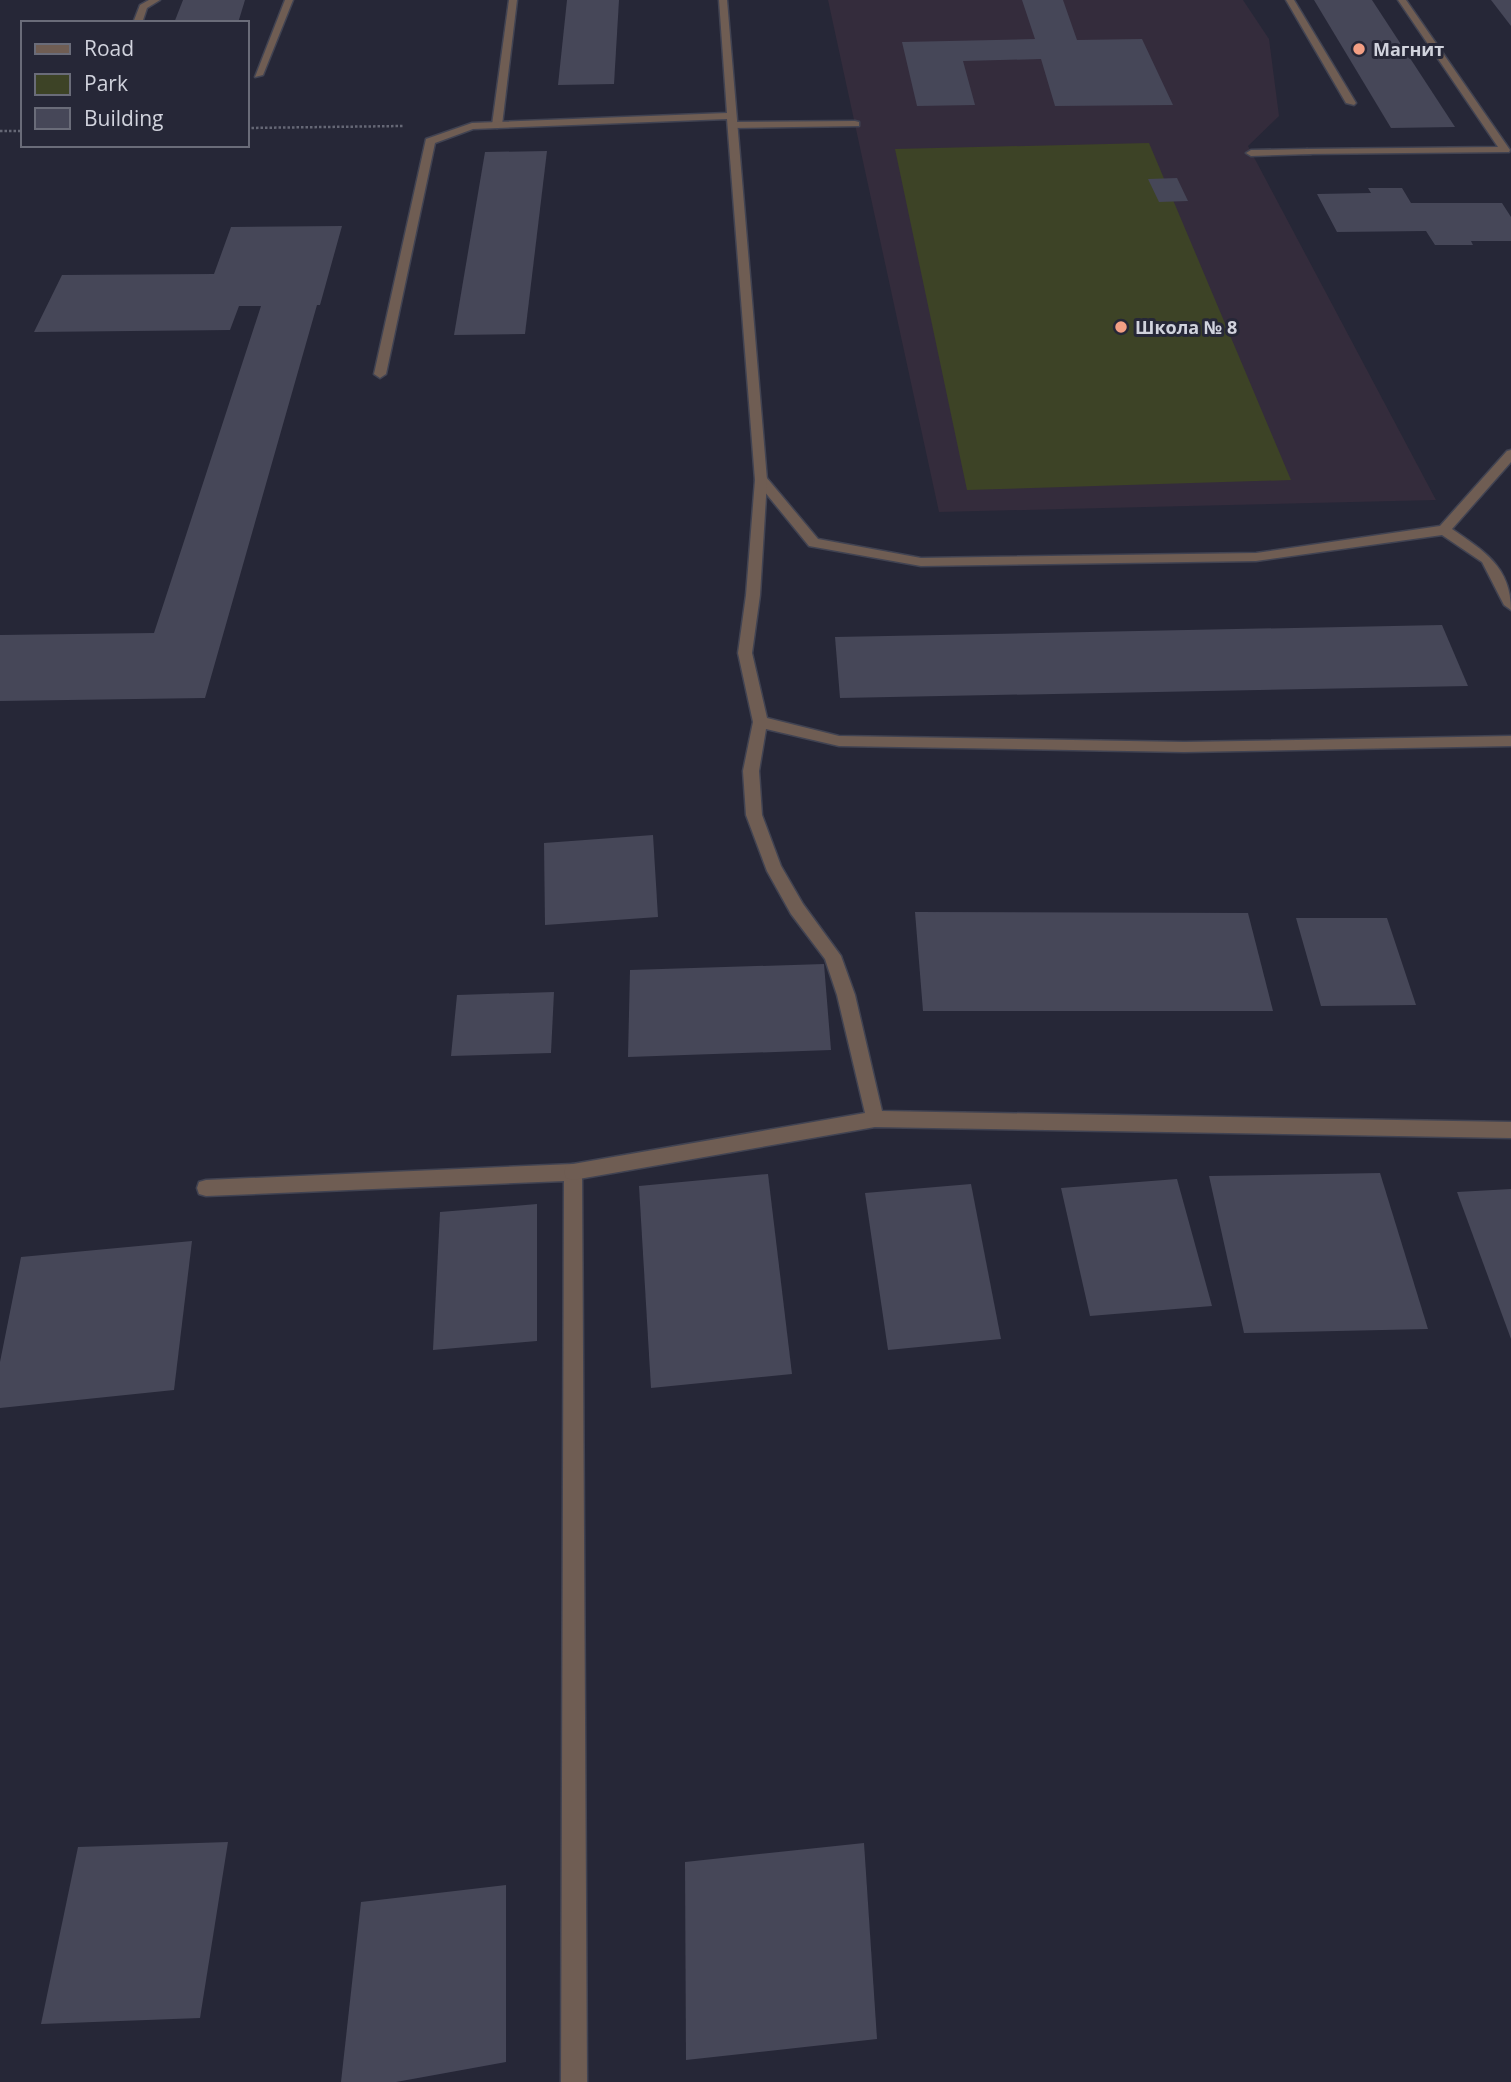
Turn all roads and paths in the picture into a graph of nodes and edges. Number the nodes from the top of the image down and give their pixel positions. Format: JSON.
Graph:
{"nodes":[{"id":1,"x":156,"y":0,"type":"edge"},
{"id":2,"x":289,"y":0,"type":"edge"},
{"id":3,"x":513,"y":0,"type":"edge"},
{"id":4,"x":723,"y":0,"type":"edge"},
{"id":5,"x":1290,"y":0,"type":"edge"},
{"id":6,"x":1402,"y":0,"type":"edge"},
{"id":7,"x":137,"y":21,"type":"edge"},
{"id":8,"x":258,"y":75,"type":"dead end"},
{"id":9,"x":1350,"y":103,"type":"dead end"},
{"id":10,"x":733,"y":120,"type":"junction"},
{"id":11,"x":855,"y":124,"type":"dead end"},
{"id":12,"x":498,"y":125,"type":"junction"},
{"id":13,"x":406,"y":126,"type":"dead end"},
{"id":14,"x":248,"y":128,"type":"edge"},
{"id":15,"x":0,"y":131,"type":"edge"},
{"id":16,"x":21,"y":131,"type":"edge"},
{"id":17,"x":1251,"y":153,"type":"dead end"},
{"id":18,"x":380,"y":374,"type":"dead end"},
{"id":19,"x":1511,"y":454,"type":"edge"},
{"id":20,"x":761,"y":480,"type":"junction"},
{"id":21,"x":1444,"y":530,"type":"junction"},
{"id":22,"x":1511,"y":605,"type":"edge"},
{"id":23,"x":760,"y":722,"type":"junction"},
{"id":24,"x":1511,"y":741,"type":"edge"},
{"id":25,"x":875,"y":1119,"type":"junction"},
{"id":26,"x":1511,"y":1130,"type":"edge"},
{"id":27,"x":573,"y":1172,"type":"junction"},
{"id":28,"x":206,"y":1188,"type":"dead end"},
{"id":29,"x":574,"y":2082,"type":"edge"}],
"edges":[{"from":1,"to":7,"type":"street"},
{"from":2,"to":8,"type":"street"},
{"from":3,"to":12,"type":"street"},
{"from":4,"to":10,"type":"street"},
{"from":5,"to":9,"type":"street"},
{"from":6,"to":17,"type":"street"},
{"from":10,"to":11,"type":"street"},
{"from":10,"to":12,"type":"street"},
{"from":10,"to":20,"type":"street"},
{"from":12,"to":18,"type":"street"},
{"from":13,"to":14,"type":"path"},
{"from":15,"to":16,"type":"path"},
{"from":19,"to":21,"type":"street"},
{"from":20,"to":21,"type":"street"},
{"from":20,"to":23,"type":"street"},
{"from":21,"to":22,"type":"street"},
{"from":23,"to":24,"type":"street"},
{"from":23,"to":25,"type":"street"},
{"from":25,"to":26,"type":"street"},
{"from":25,"to":27,"type":"street"},
{"from":27,"to":28,"type":"street"},
{"from":27,"to":29,"type":"street"}]}
